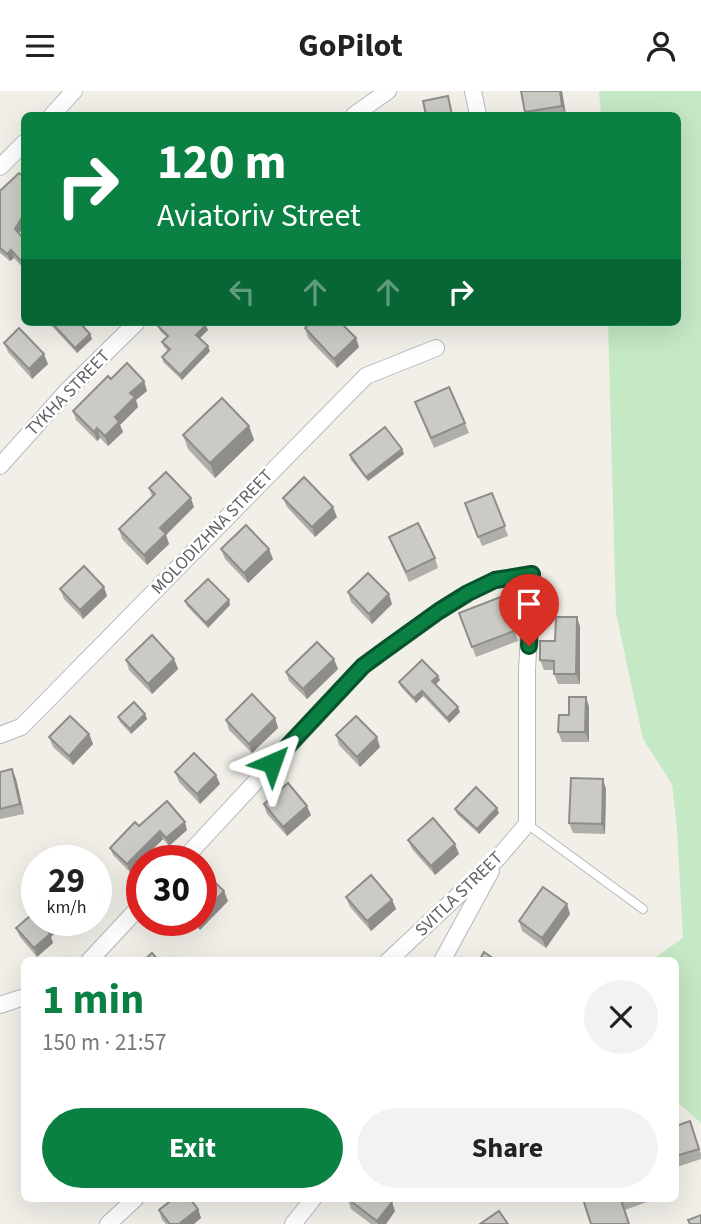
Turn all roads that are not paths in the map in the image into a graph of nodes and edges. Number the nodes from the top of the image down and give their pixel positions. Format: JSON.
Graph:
{"nodes":[{"id":1,"x":74,"y":91,"type":"edge"},
{"id":2,"x":388,"y":91,"type":"edge"},
{"id":3,"x":473,"y":91,"type":"edge"},
{"id":4,"x":55,"y":112,"type":"edge"},
{"id":5,"x":358,"y":112,"type":"edge"},
{"id":6,"x":477,"y":112,"type":"edge"},
{"id":7,"x":21,"y":146,"type":"edge"},
{"id":8,"x":0,"y":167,"type":"edge"},
{"id":9,"x":133,"y":326,"type":"edge"},
{"id":10,"x":436,"y":348,"type":"dead end"},
{"id":11,"x":0,"y":465,"type":"edge"},
{"id":12,"x":0,"y":735,"type":"edge"},
{"id":13,"x":527,"y":824,"type":"junction"},
{"id":14,"x":197,"y":845,"type":"edge"},
{"id":15,"x":498,"y":858,"type":"junction"},
{"id":16,"x":643,"y":909,"type":"dead end"},
{"id":17,"x":126,"y":921,"type":"edge"},
{"id":18,"x":93,"y":957,"type":"edge"},
{"id":19,"x":392,"y":957,"type":"edge"},
{"id":20,"x":444,"y":957,"type":"edge"},
{"id":21,"x":21,"y":998,"type":"edge"},
{"id":22,"x":0,"y":1005,"type":"edge"},
{"id":23,"x":132,"y":1202,"type":"edge"},
{"id":24,"x":311,"y":1202,"type":"edge"},
{"id":25,"x":108,"y":1224,"type":"edge"},
{"id":26,"x":293,"y":1224,"type":"edge"}],
"edges":[{"from":1,"to":4,"type":"street"},
{"from":2,"to":5,"type":"street"},
{"from":3,"to":6,"type":"street"},
{"from":7,"to":8,"type":"street"},
{"from":9,"to":11,"type":"street","name":"TYKHA STREET"},
{"from":10,"to":12,"type":"street","name":"MOLODIZHNA STREET"},
{"from":13,"to":14,"type":"street"},
{"from":13,"to":15,"type":"street","name":"SVITLA STREET"},
{"from":13,"to":16,"type":"lane"},
{"from":15,"to":19,"type":"street","name":"SVITLA STREET"},
{"from":15,"to":20,"type":"street"},
{"from":17,"to":18,"type":"street"},
{"from":21,"to":22,"type":"street"},
{"from":23,"to":25,"type":"street"},
{"from":24,"to":26,"type":"street"}]}
